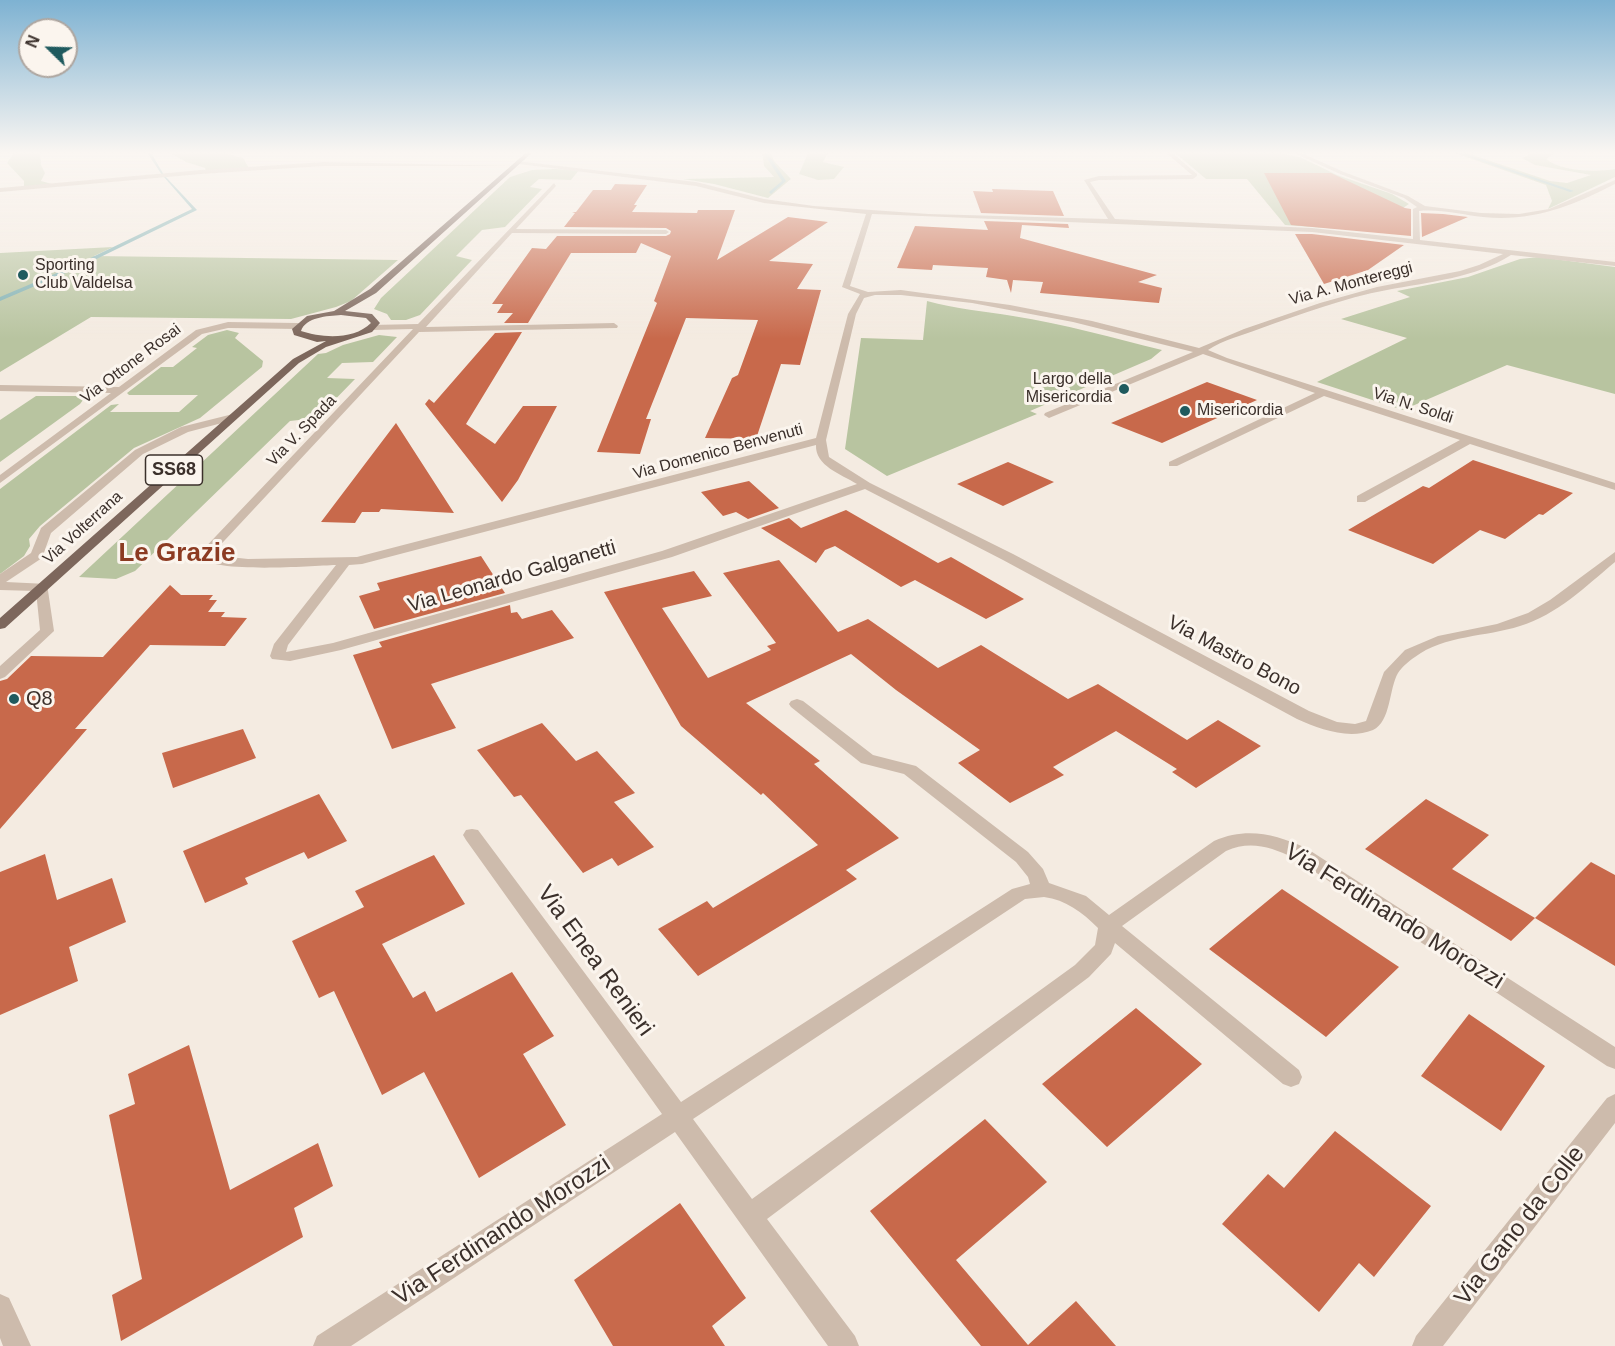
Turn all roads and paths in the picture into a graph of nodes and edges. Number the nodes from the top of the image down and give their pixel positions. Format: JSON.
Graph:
{"nodes":[{"id":1,"x":869,"y":213,"type":"edge"},
{"id":2,"x":459,"y":214,"type":"edge"},
{"id":3,"x":528,"y":214,"type":"edge"},
{"id":4,"x":897,"y":214,"type":"edge"},
{"id":5,"x":1108,"y":214,"type":"edge"},
{"id":6,"x":1416,"y":214,"type":"edge"},
{"id":7,"x":1467,"y":214,"type":"edge"},
{"id":8,"x":1542,"y":214,"type":"edge"},
{"id":9,"x":1112,"y":220,"type":"junction"},
{"id":10,"x":512,"y":231,"type":"junction"},
{"id":11,"x":666,"y":232,"type":"dead end"},
{"id":12,"x":1417,"y":241,"type":"junction"},
{"id":13,"x":1511,"y":252,"type":"junction"},
{"id":14,"x":1615,"y":264,"type":"edge"},
{"id":15,"x":373,"y":291,"type":"junction"},
{"id":16,"x":865,"y":293,"type":"junction"},
{"id":17,"x":362,"y":314,"type":"junction"},
{"id":18,"x":330,"y":315,"type":"junction"},
{"id":19,"x":298,"y":326,"type":"junction"},
{"id":20,"x":614,"y":326,"type":"dead end"},
{"id":21,"x":373,"y":327,"type":"junction"},
{"id":22,"x":421,"y":328,"type":"junction"},
{"id":23,"x":346,"y":337,"type":"junction"},
{"id":24,"x":309,"y":339,"type":"junction"},
{"id":25,"x":1203,"y":351,"type":"junction"},
{"id":26,"x":296,"y":361,"type":"junction"},
{"id":27,"x":0,"y":388,"type":"edge"},
{"id":28,"x":120,"y":390,"type":"junction"},
{"id":29,"x":1322,"y":393,"type":"junction"},
{"id":30,"x":1049,"y":415,"type":"dead end"},
{"id":31,"x":233,"y":417,"type":"junction"},
{"id":32,"x":821,"y":440,"type":"junction"},
{"id":33,"x":1469,"y":440,"type":"junction"},
{"id":34,"x":1173,"y":464,"type":"dead end"},
{"id":35,"x":0,"y":480,"type":"edge"},
{"id":36,"x":866,"y":485,"type":"junction"},
{"id":37,"x":1615,"y":487,"type":"edge"},
{"id":38,"x":1361,"y":499,"type":"dead end"},
{"id":39,"x":203,"y":556,"type":"joint"},
{"id":40,"x":1615,"y":556,"type":"edge"},
{"id":41,"x":345,"y":562,"type":"junction"},
{"id":42,"x":0,"y":580,"type":"edge"},
{"id":43,"x":0,"y":586,"type":"edge"},
{"id":44,"x":42,"y":587,"type":"junction"},
{"id":45,"x":0,"y":625,"type":"edge"},
{"id":46,"x":0,"y":674,"type":"edge"},
{"id":47,"x":797,"y":704,"type":"dead end"},
{"id":48,"x":472,"y":835,"type":"dead end"},
{"id":49,"x":1041,"y":889,"type":"junction"},
{"id":50,"x":1108,"y":926,"type":"junction"},
{"id":51,"x":1615,"y":1059,"type":"edge"},
{"id":52,"x":1290,"y":1077,"type":"dead end"},
{"id":53,"x":1615,"y":1105,"type":"edge"},
{"id":54,"x":677,"y":1117,"type":"junction"},
{"id":55,"x":750,"y":1216,"type":"junction"},
{"id":56,"x":0,"y":1307,"type":"edge"},
{"id":57,"x":17,"y":1346,"type":"edge"},
{"id":58,"x":327,"y":1346,"type":"edge"},
{"id":59,"x":845,"y":1346,"type":"edge"},
{"id":60,"x":1426,"y":1346,"type":"edge"}],
"edges":[{"from":1,"to":16,"type":"street"},
{"from":2,"to":15,"type":"main road"},
{"from":3,"to":10,"type":"street","name":"Via V. Spada"},
{"from":4,"to":9,"type":"street"},
{"from":5,"to":9,"type":"street"},
{"from":6,"to":12,"type":"street"},
{"from":7,"to":8,"type":"street"},
{"from":9,"to":12,"type":"street"},
{"from":10,"to":11,"type":"street"},
{"from":10,"to":22,"type":"street","name":"Via V. Spada"},
{"from":12,"to":13,"type":"street"},
{"from":13,"to":14,"type":"street"},
{"from":13,"to":25,"type":"street","name":"Via A. Montereggi"},
{"from":15,"to":17,"type":"main road"},
{"from":15,"to":18,"type":"main road"},
{"from":16,"to":25,"type":"street"},
{"from":16,"to":32,"type":"street","name":"Via Domenico Benvenuti"},
{"from":17,"to":18,"type":"main road"},
{"from":17,"to":21,"type":"main road"},
{"from":18,"to":19,"type":"main road"},
{"from":19,"to":24,"type":"main road"},
{"from":19,"to":28,"type":"street","name":"Via Ottone Rosai"},
{"from":20,"to":22,"type":"street"},
{"from":21,"to":22,"type":"street"},
{"from":21,"to":23,"type":"main road","name":"Via Volterrana","number":"SS68"},
{"from":22,"to":39,"type":"street","name":"Via V. Spada"},
{"from":23,"to":24,"type":"main road","name":"Via Volterrana","number":"SS68"},
{"from":23,"to":26,"type":"main road","name":"Via Volterrana","number":"SS68"},
{"from":24,"to":26,"type":"main road","name":"Via Volterrana","number":"SS68"},
{"from":25,"to":29,"type":"street","name":"Via N. Soldi"},
{"from":25,"to":30,"type":"street"},
{"from":26,"to":31,"type":"main road","name":"Via Volterrana","number":"SS68"},
{"from":27,"to":28,"type":"street"},
{"from":28,"to":35,"type":"street","name":"Via Ottone Rosai"},
{"from":29,"to":33,"type":"street","name":"Via N. Soldi"},
{"from":29,"to":34,"type":"street"},
{"from":31,"to":42,"type":"street"},
{"from":31,"to":44,"type":"main road","name":"Via Volterrana","number":"SS68"},
{"from":32,"to":36,"type":"street","name":"Via Mastro Bono"},
{"from":32,"to":41,"type":"street","name":"Via Domenico Benvenuti"},
{"from":33,"to":37,"type":"street","name":"Via N. Soldi"},
{"from":33,"to":38,"type":"street"},
{"from":36,"to":40,"type":"street","name":"Via Mastro Bono"},
{"from":36,"to":41,"type":"street","name":"Via Leonardo Galganetti"},
{"from":39,"to":41,"type":"street","name":"Via Domenico Benvenuti"},
{"from":43,"to":44,"type":"street"},
{"from":44,"to":45,"type":"main road","name":"Via Volterrana","number":"SS68"},
{"from":44,"to":46,"type":"street"},
{"from":47,"to":49,"type":"street"},
{"from":48,"to":54,"type":"street","name":"Via Enea Renieri"},
{"from":49,"to":50,"type":"street"},
{"from":49,"to":54,"type":"street","name":"Via Ferdinando Morozzi"},
{"from":50,"to":51,"type":"street","name":"Via Ferdinando Morozzi"},
{"from":50,"to":52,"type":"street"},
{"from":50,"to":55,"type":"street"},
{"from":53,"to":60,"type":"street","name":"Via Gano da Colle"},
{"from":54,"to":55,"type":"street","name":"Via Enea Renieri"},
{"from":54,"to":58,"type":"street","name":"Via Ferdinando Morozzi"},
{"from":55,"to":59,"type":"street"},
{"from":56,"to":57,"type":"street"}]}
